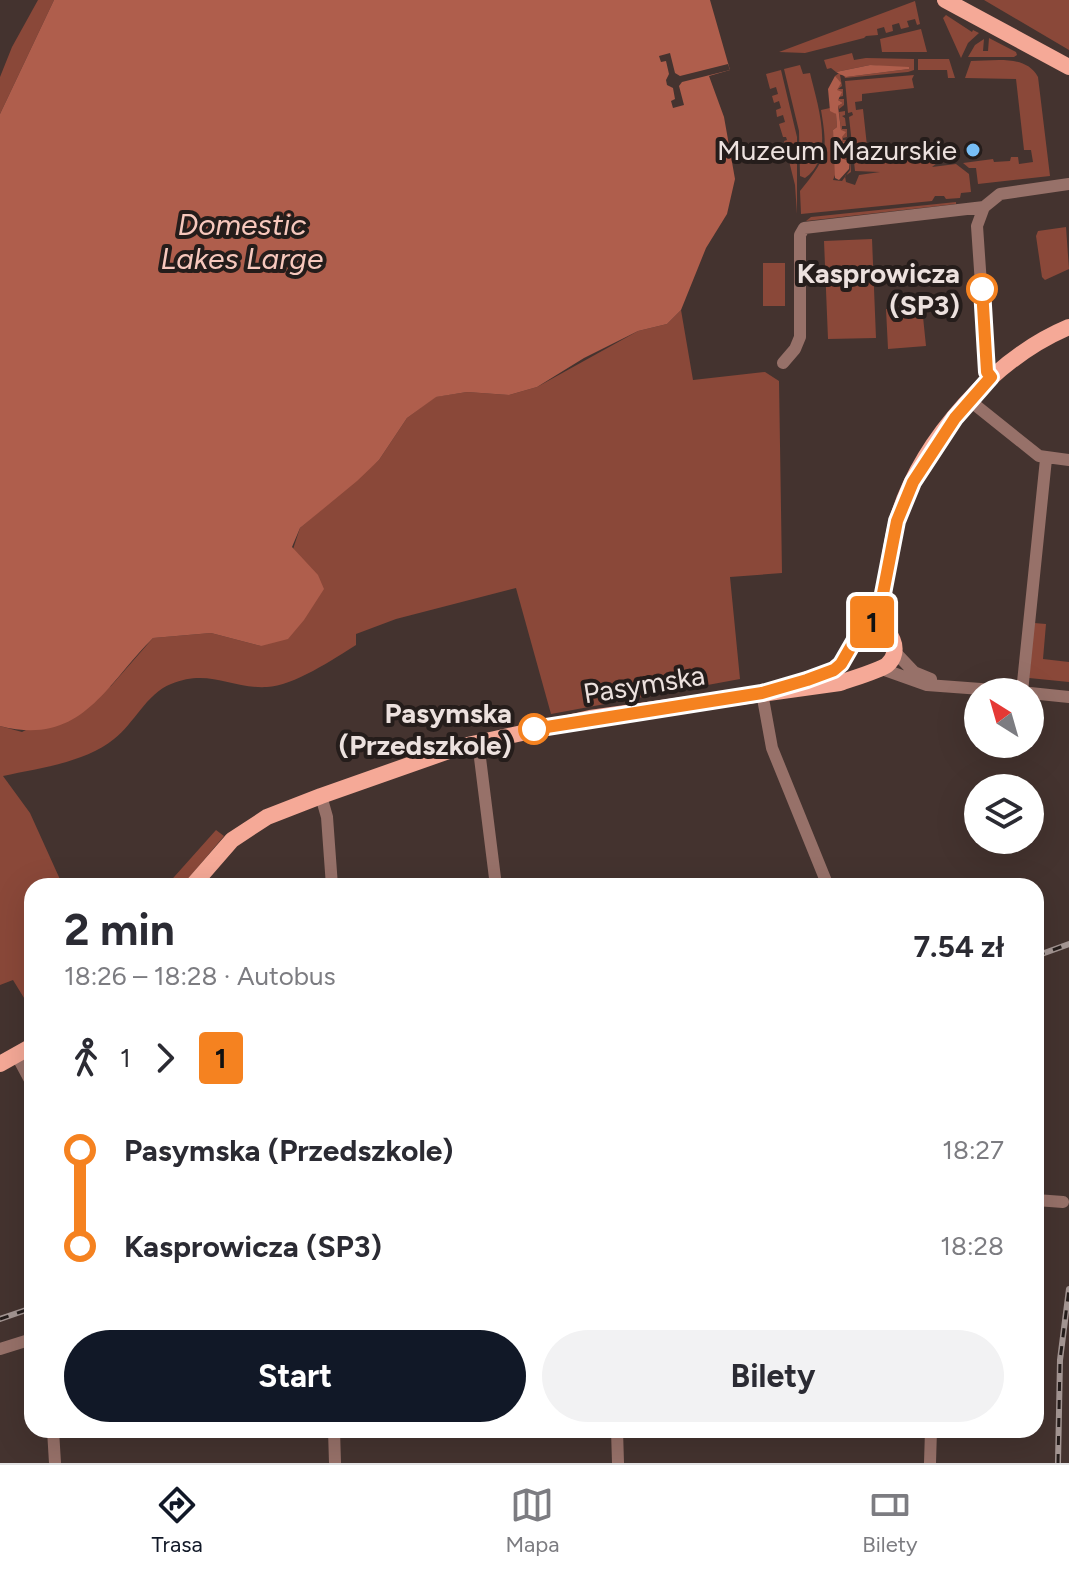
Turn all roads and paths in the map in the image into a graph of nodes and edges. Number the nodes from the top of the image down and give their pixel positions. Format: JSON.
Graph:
{"nodes":[{"id":1,"x":945,"y":0,"type":"edge"},
{"id":2,"x":1069,"y":67,"type":"edge"},
{"id":3,"x":1069,"y":184,"type":"edge"},
{"id":4,"x":984,"y":207,"type":"junction"},
{"id":5,"x":1069,"y":327,"type":"edge"},
{"id":6,"x":783,"y":363,"type":"dead end"},
{"id":7,"x":991,"y":377,"type":"junction"},
{"id":8,"x":969,"y":400,"type":"junction"},
{"id":9,"x":1046,"y":459,"type":"junction"},
{"id":10,"x":1069,"y":460,"type":"edge"},
{"id":11,"x":893,"y":545,"type":"junction"},
{"id":12,"x":869,"y":628,"type":"junction"},
{"id":13,"x":890,"y":634,"type":"junction"},
{"id":14,"x":852,"y":648,"type":"junction"},
{"id":15,"x":895,"y":652,"type":"junction"},
{"id":16,"x":875,"y":670,"type":"junction"},
{"id":17,"x":1023,"y":678,"type":"edge"},
{"id":18,"x":957,"y":685,"type":"junction"},
{"id":19,"x":964,"y":686,"type":"edge"},
{"id":20,"x":762,"y":693,"type":"junction"},
{"id":21,"x":1044,"y":694,"type":"edge"},
{"id":22,"x":1069,"y":697,"type":"edge"},
{"id":23,"x":478,"y":742,"type":"junction"},
{"id":24,"x":321,"y":796,"type":"junction"},
{"id":25,"x":199,"y":878,"type":"edge"},
{"id":26,"x":331,"y":878,"type":"edge"},
{"id":27,"x":495,"y":878,"type":"edge"},
{"id":28,"x":825,"y":878,"type":"edge"},
{"id":29,"x":24,"y":1051,"type":"edge"},
{"id":30,"x":17,"y":1056,"type":"junction"},
{"id":31,"x":0,"y":1064,"type":"edge"},
{"id":32,"x":24,"y":1069,"type":"edge"},
{"id":33,"x":1044,"y":1201,"type":"edge"},
{"id":34,"x":1063,"y":1202,"type":"dead end"},
{"id":35,"x":24,"y":1342,"type":"edge"},
{"id":36,"x":0,"y":1349,"type":"edge"},
{"id":37,"x":53,"y":1438,"type":"edge"},
{"id":38,"x":334,"y":1438,"type":"edge"},
{"id":39,"x":617,"y":1438,"type":"edge"},
{"id":40,"x":931,"y":1438,"type":"edge"},
{"id":41,"x":55,"y":1463,"type":"edge"},
{"id":42,"x":335,"y":1463,"type":"edge"},
{"id":43,"x":618,"y":1463,"type":"edge"},
{"id":44,"x":930,"y":1463,"type":"edge"}],
"edges":[{"from":1,"to":2,"type":"main road"},
{"from":3,"to":4,"type":"street"},
{"from":4,"to":6,"type":"street"},
{"from":4,"to":7,"type":"street"},
{"from":5,"to":7,"type":"main road"},
{"from":7,"to":8,"type":"main road"},
{"from":8,"to":9,"type":"street"},
{"from":8,"to":11,"type":"main road"},
{"from":9,"to":10,"type":"street"},
{"from":9,"to":17,"type":"street"},
{"from":11,"to":12,"type":"main road"},
{"from":11,"to":13,"type":"main road"},
{"from":12,"to":13,"type":"main road"},
{"from":12,"to":14,"type":"main road"},
{"from":13,"to":15,"type":"main road"},
{"from":14,"to":16,"type":"main road"},
{"from":14,"to":20,"type":"main road","name":"Pasymska"},
{"from":15,"to":16,"type":"main road"},
{"from":15,"to":18,"type":"street"},
{"from":16,"to":18,"type":"street"},
{"from":16,"to":20,"type":"main road","name":"Pasymska"},
{"from":18,"to":19,"type":"street"},
{"from":20,"to":23,"type":"main road","name":"Pasymska"},
{"from":20,"to":28,"type":"street"},
{"from":21,"to":22,"type":"street"},
{"from":23,"to":24,"type":"main road","name":"Pasymska"},
{"from":23,"to":27,"type":"street"},
{"from":24,"to":25,"type":"main road","name":"Pasymska"},
{"from":24,"to":26,"type":"street"},
{"from":29,"to":30,"type":"main road"},
{"from":30,"to":31,"type":"main road"},
{"from":30,"to":32,"type":"street"},
{"from":33,"to":34,"type":"street"},
{"from":35,"to":36,"type":"street"},
{"from":37,"to":41,"type":"street"},
{"from":38,"to":42,"type":"street"},
{"from":39,"to":43,"type":"street"},
{"from":40,"to":44,"type":"street"}]}
